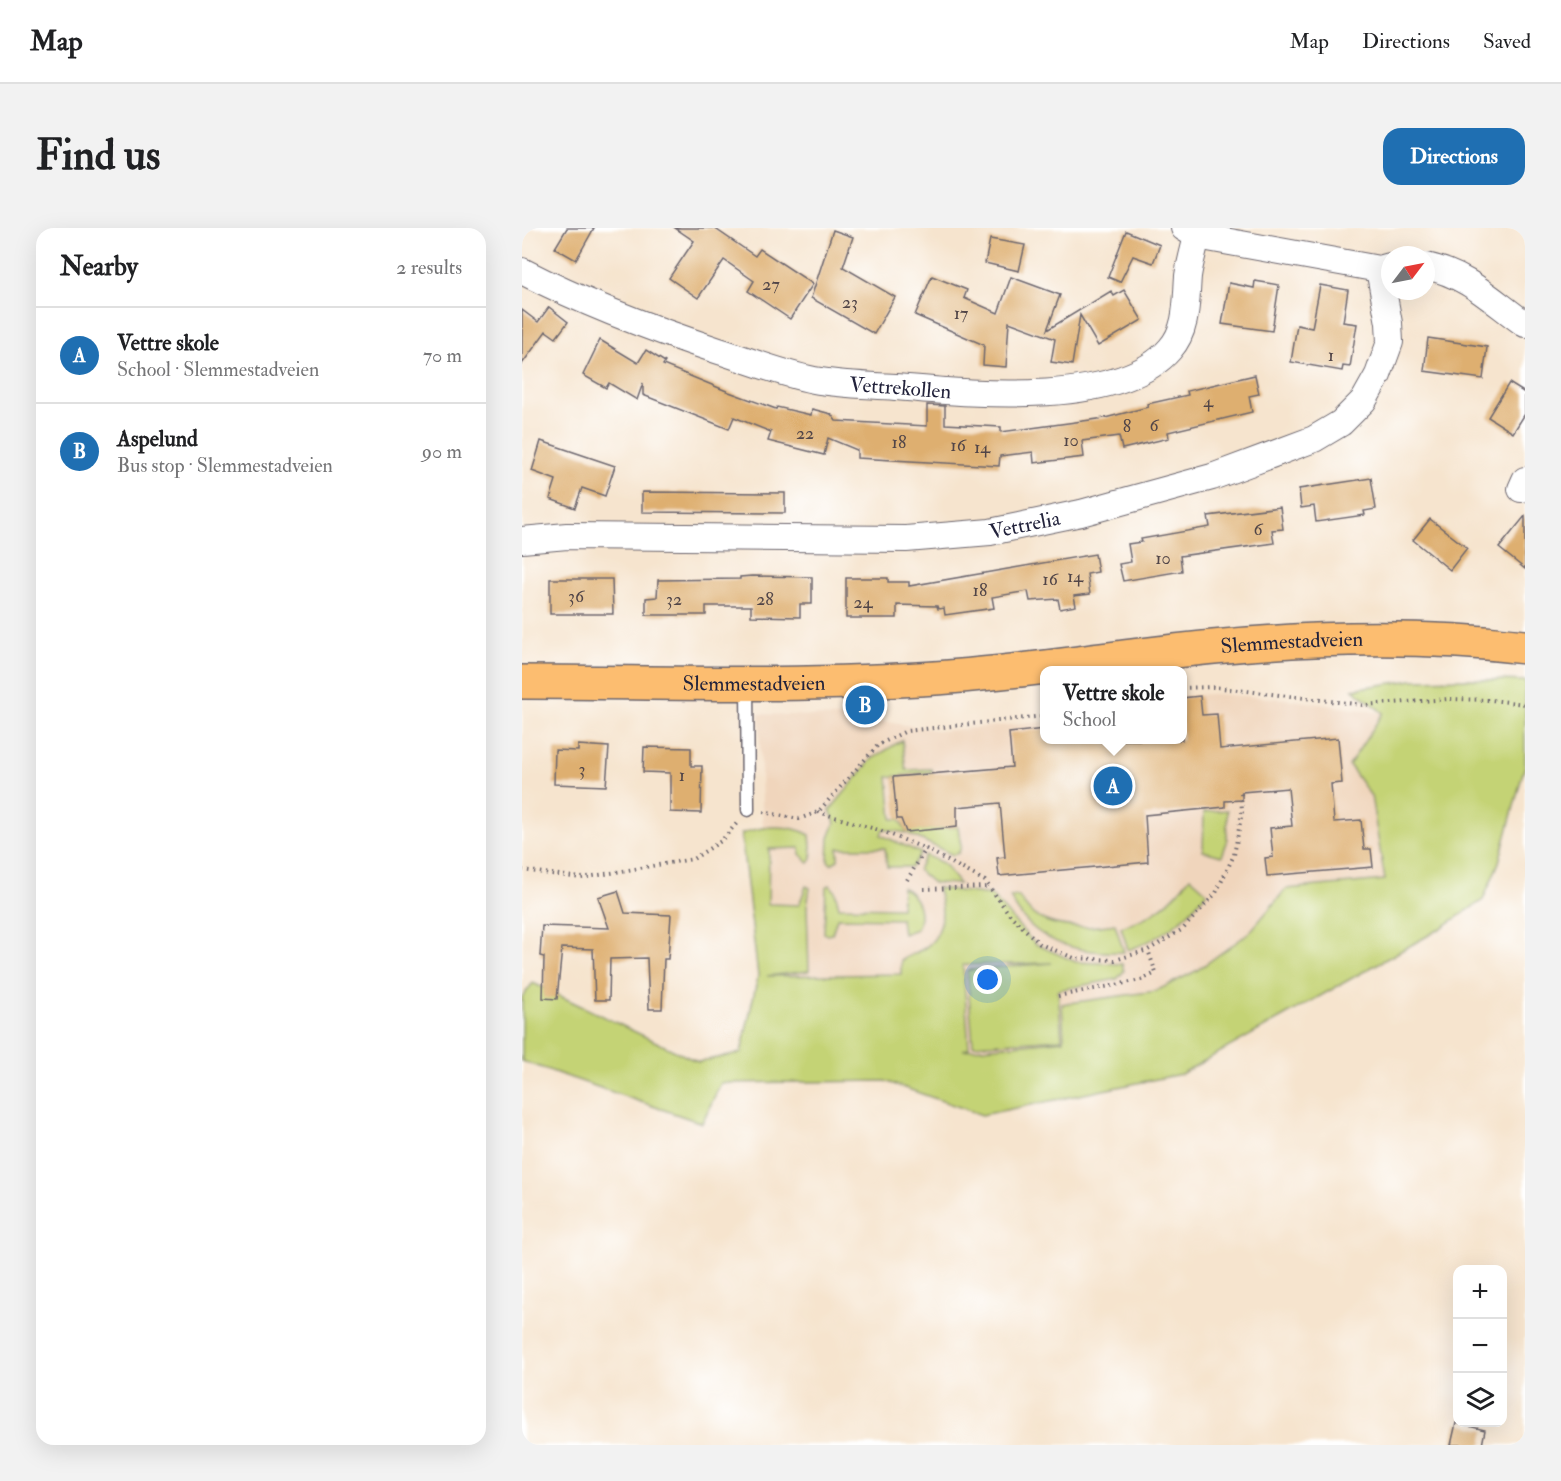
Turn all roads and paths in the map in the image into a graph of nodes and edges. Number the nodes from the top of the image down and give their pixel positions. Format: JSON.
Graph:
{"nodes":[{"id":1,"x":1190,"y":232,"type":"edge"},
{"id":2,"x":1381,"y":267,"type":"edge"},
{"id":3,"x":1435,"y":268,"type":"edge"},
{"id":4,"x":522,"y":271,"type":"edge"},
{"id":5,"x":1387,"y":300,"type":"edge"},
{"id":6,"x":1525,"y":324,"type":"edge"},
{"id":7,"x":522,"y":540,"type":"edge"},
{"id":8,"x":1525,"y":647,"type":"edge"},
{"id":9,"x":1040,"y":666,"type":"edge"},
{"id":10,"x":1043,"y":666,"type":"edge"},
{"id":11,"x":522,"y":682,"type":"edge"},
{"id":12,"x":747,"y":682,"type":"junction"},
{"id":13,"x":1187,"y":688,"type":"edge"},
{"id":14,"x":1525,"y":704,"type":"edge"},
{"id":15,"x":1040,"y":716,"type":"edge"},
{"id":16,"x":1241,"y":794,"type":"dead end"},
{"id":17,"x":748,"y":810,"type":"junction"},
{"id":18,"x":818,"y":812,"type":"junction"},
{"id":19,"x":926,"y":849,"type":"junction"},
{"id":20,"x":522,"y":870,"type":"edge"},
{"id":21,"x":907,"y":880,"type":"dead end"},
{"id":22,"x":989,"y":887,"type":"junction"},
{"id":23,"x":924,"y":889,"type":"dead end"},
{"id":24,"x":1148,"y":950,"type":"junction"},
{"id":25,"x":1058,"y":996,"type":"dead end"}],
"edges":[{"from":1,"to":2,"type":"street"},
{"from":1,"to":4,"type":"street","name":"Vettrekollen"},
{"from":3,"to":6,"type":"street"},
{"from":5,"to":7,"type":"street","name":"Vettrelia"},
{"from":8,"to":10,"type":"main road","name":"Slemmestadveien"},
{"from":9,"to":12,"type":"main road","name":"Slemmestadveien"},
{"from":11,"to":12,"type":"main road","name":"Slemmestadveien"},
{"from":12,"to":17,"type":"lane"},
{"from":13,"to":14,"type":"path"},
{"from":15,"to":18,"type":"path"},
{"from":16,"to":24,"type":"path"},
{"from":17,"to":18,"type":"path"},
{"from":17,"to":20,"type":"path"},
{"from":18,"to":19,"type":"path"},
{"from":19,"to":21,"type":"path"},
{"from":19,"to":22,"type":"path"},
{"from":22,"to":23,"type":"path"},
{"from":22,"to":24,"type":"path"},
{"from":24,"to":25,"type":"path"}]}
